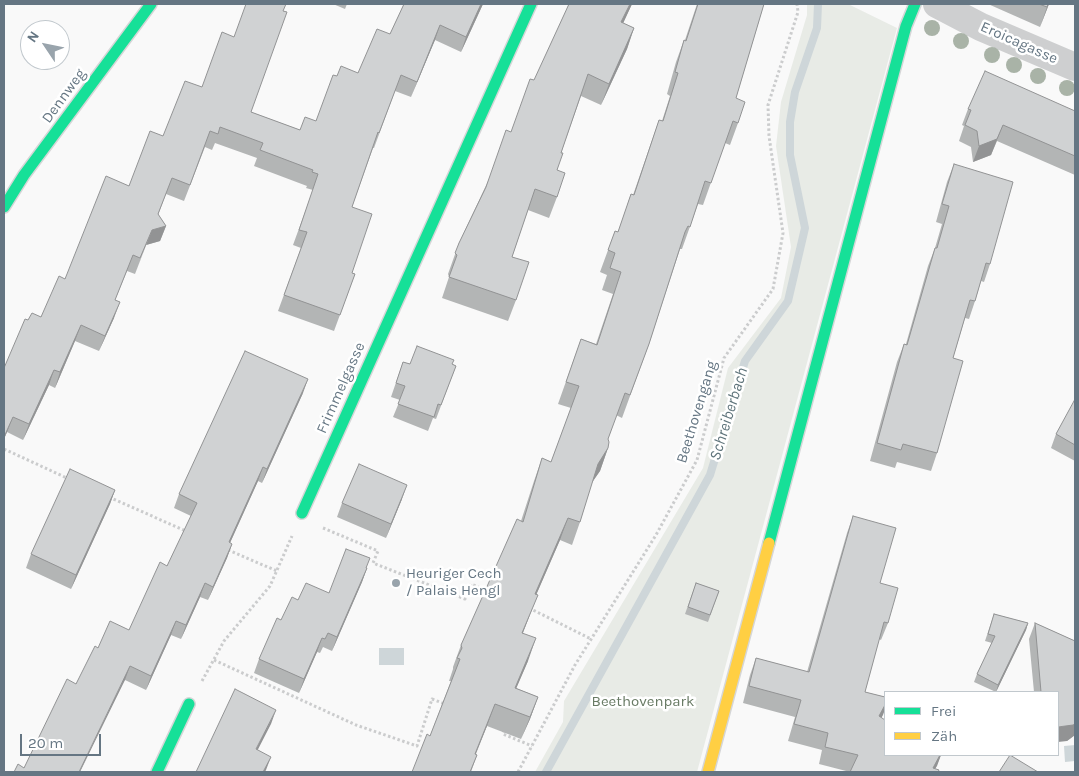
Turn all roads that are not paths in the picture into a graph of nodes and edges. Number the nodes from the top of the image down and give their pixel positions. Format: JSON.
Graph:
{"nodes":[{"id":1,"x":151,"y":4,"type":"edge"},
{"id":2,"x":532,"y":4,"type":"edge"},
{"id":3,"x":915,"y":4,"type":"edge"},
{"id":4,"x":952,"y":7,"type":"edge"},
{"id":5,"x":1075,"y":67,"type":"edge"},
{"id":6,"x":4,"y":207,"type":"edge"},
{"id":7,"x":301,"y":516,"type":"road end"},
{"id":8,"x":189,"y":704,"type":"road end"},
{"id":9,"x":157,"y":772,"type":"edge"},
{"id":10,"x":708,"y":772,"type":"edge"}],
"edges":[{"from":1,"to":6,"type":"street","name":"Dennweg"},
{"from":2,"to":7,"type":"street","name":"Frimmelgasse"},
{"from":3,"to":10,"type":"street"},
{"from":4,"to":5,"type":"street","name":"Eroicagasse"},
{"from":8,"to":9,"type":"street"}]}
